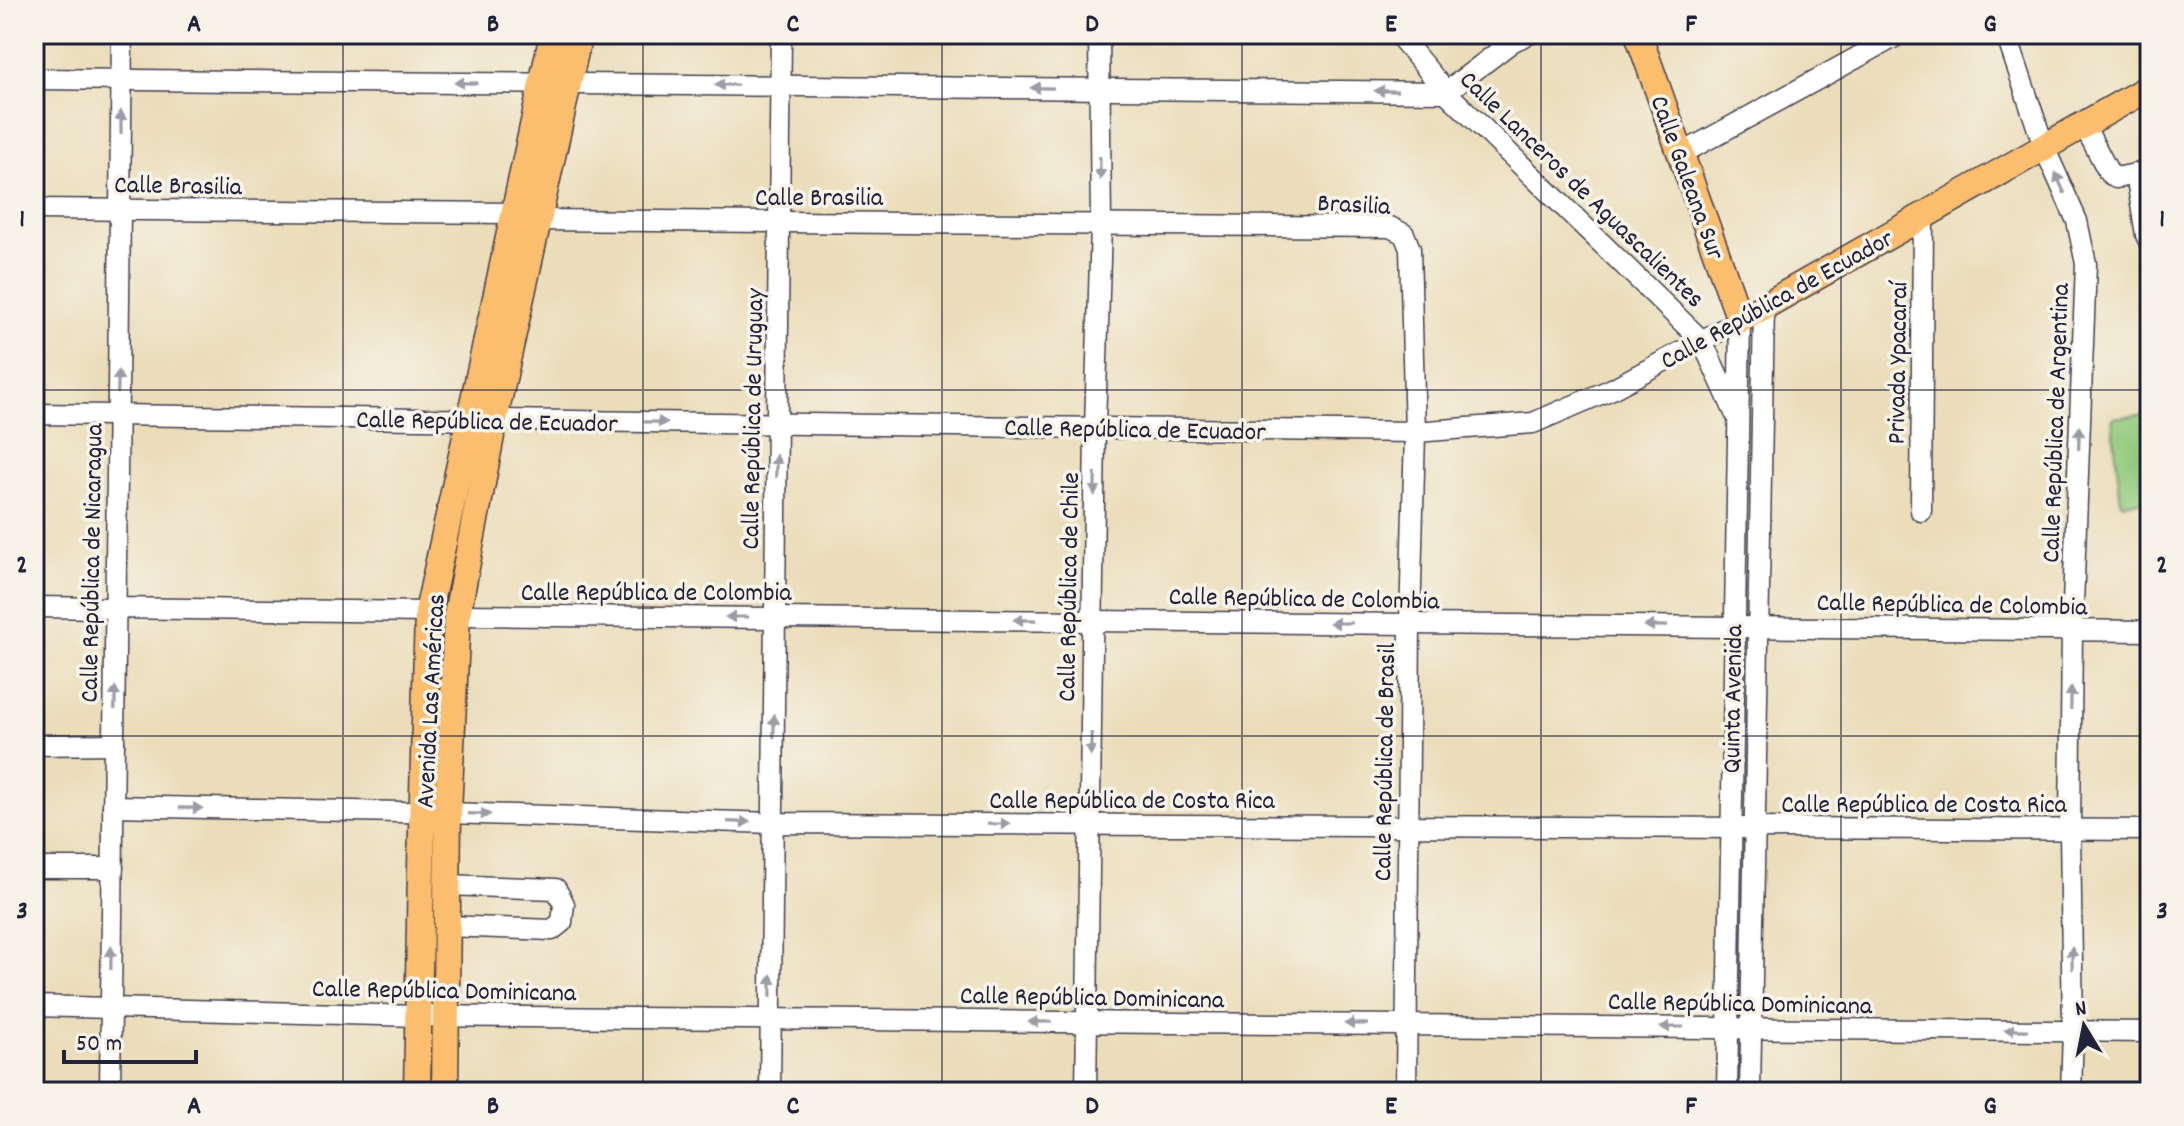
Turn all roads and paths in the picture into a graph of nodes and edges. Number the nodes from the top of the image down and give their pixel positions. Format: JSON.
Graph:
{"nodes":[{"id":1,"x":122,"y":34,"type":"edge"},
{"id":2,"x":553,"y":34,"type":"edge"},
{"id":3,"x":579,"y":34,"type":"edge"},
{"id":4,"x":781,"y":34,"type":"edge"},
{"id":5,"x":1099,"y":34,"type":"edge"},
{"id":6,"x":1398,"y":34,"type":"edge"},
{"id":7,"x":1529,"y":34,"type":"edge"},
{"id":8,"x":1638,"y":34,"type":"edge"},
{"id":9,"x":1900,"y":34,"type":"edge"},
{"id":10,"x":2006,"y":34,"type":"edge"},
{"id":11,"x":34,"y":79,"type":"edge"},
{"id":12,"x":121,"y":80,"type":"junction"},
{"id":13,"x":556,"y":84,"type":"junction"},
{"id":14,"x":780,"y":86,"type":"junction"},
{"id":15,"x":2150,"y":87,"type":"edge"},
{"id":16,"x":1099,"y":89,"type":"junction"},
{"id":17,"x":1446,"y":92,"type":"junction"},
{"id":18,"x":2084,"y":125,"type":"junction"},
{"id":19,"x":2044,"y":147,"type":"junction"},
{"id":20,"x":1681,"y":154,"type":"junction"},
{"id":21,"x":2143,"y":173,"type":"edge"},
{"id":22,"x":34,"y":209,"type":"edge"},
{"id":23,"x":120,"y":209,"type":"junction"},
{"id":24,"x":1923,"y":216,"type":"junction"},
{"id":25,"x":525,"y":217,"type":"junction"},
{"id":26,"x":779,"y":222,"type":"junction"},
{"id":27,"x":1101,"y":225,"type":"junction"},
{"id":28,"x":2150,"y":243,"type":"edge"},
{"id":29,"x":1764,"y":306,"type":"junction"},
{"id":30,"x":1740,"y":320,"type":"junction"},
{"id":31,"x":1702,"y":341,"type":"junction"},
{"id":32,"x":34,"y":414,"type":"edge"},
{"id":33,"x":118,"y":415,"type":"junction"},
{"id":34,"x":1738,"y":418,"type":"junction"},
{"id":35,"x":482,"y":420,"type":"junction"},
{"id":36,"x":777,"y":424,"type":"junction"},
{"id":37,"x":1095,"y":428,"type":"junction"},
{"id":38,"x":1415,"y":432,"type":"junction"},
{"id":39,"x":1921,"y":511,"type":"dead end"},
{"id":40,"x":34,"y":607,"type":"edge"},
{"id":41,"x":116,"y":608,"type":"junction"},
{"id":42,"x":428,"y":612,"type":"junction"},
{"id":43,"x":457,"y":615,"type":"junction"},
{"id":44,"x":775,"y":618,"type":"junction"},
{"id":45,"x":1093,"y":621,"type":"junction"},
{"id":46,"x":1410,"y":624,"type":"junction"},
{"id":47,"x":1734,"y":627,"type":"junction"},
{"id":48,"x":1758,"y":627,"type":"junction"},
{"id":49,"x":2072,"y":630,"type":"junction"},
{"id":50,"x":2150,"y":631,"type":"edge"},
{"id":51,"x":114,"y":744,"type":"junction"},
{"id":52,"x":34,"y":745,"type":"edge"},
{"id":53,"x":113,"y":806,"type":"junction"},
{"id":54,"x":436,"y":813,"type":"junction"},
{"id":55,"x":773,"y":823,"type":"junction"},
{"id":56,"x":1089,"y":825,"type":"junction"},
{"id":57,"x":1408,"y":826,"type":"junction"},
{"id":58,"x":1731,"y":827,"type":"junction"},
{"id":59,"x":1755,"y":827,"type":"junction"},
{"id":60,"x":2070,"y":830,"type":"junction"},
{"id":61,"x":2150,"y":830,"type":"edge"},
{"id":62,"x":34,"y":868,"type":"edge"},
{"id":63,"x":113,"y":868,"type":"junction"},
{"id":64,"x":447,"y":885,"type":"junction"},
{"id":65,"x":446,"y":926,"type":"junction"},
{"id":66,"x":34,"y":1006,"type":"edge"},
{"id":67,"x":110,"y":1008,"type":"junction"},
{"id":68,"x":419,"y":1016,"type":"junction"},
{"id":69,"x":446,"y":1016,"type":"junction"},
{"id":70,"x":770,"y":1019,"type":"junction"},
{"id":71,"x":1087,"y":1022,"type":"junction"},
{"id":72,"x":1406,"y":1025,"type":"junction"},
{"id":73,"x":1728,"y":1028,"type":"junction"},
{"id":74,"x":1751,"y":1028,"type":"junction"},
{"id":75,"x":2073,"y":1031,"type":"junction"},
{"id":76,"x":2150,"y":1032,"type":"edge"},
{"id":77,"x":110,"y":1092,"type":"edge"},
{"id":78,"x":417,"y":1092,"type":"edge"},
{"id":79,"x":445,"y":1092,"type":"edge"},
{"id":80,"x":770,"y":1092,"type":"edge"},
{"id":81,"x":1086,"y":1092,"type":"edge"},
{"id":82,"x":1406,"y":1092,"type":"edge"},
{"id":83,"x":1727,"y":1092,"type":"edge"},
{"id":84,"x":1750,"y":1092,"type":"edge"},
{"id":85,"x":2071,"y":1092,"type":"edge"}],
"edges":[{"from":1,"to":12,"type":"street","name":"Calle República de Nicaragua"},
{"from":2,"to":13,"type":"main road","name":"Avenida Las Américas"},
{"from":3,"to":13,"type":"main road","name":"Avenida Las Américas"},
{"from":4,"to":14,"type":"street","name":"Calle República de Uruguay"},
{"from":5,"to":16,"type":"street","name":"Calle República de Chile"},
{"from":6,"to":17,"type":"street","name":"Calle Lanceros de Aguascalientes"},
{"from":7,"to":17,"type":"street"},
{"from":8,"to":20,"type":"main road","name":"Calle Galeana Sur"},
{"from":9,"to":20,"type":"street"},
{"from":10,"to":19,"type":"street","name":"Calle República de Argentina"},
{"from":11,"to":12,"type":"street"},
{"from":13,"to":12,"type":"street","one_way":true},
{"from":23,"to":12,"type":"street","name":"Calle República de Nicaragua","one_way":true},
{"from":14,"to":13,"type":"street","one_way":true},
{"from":13,"to":25,"type":"main road","name":"Avenida Las Américas"},
{"from":16,"to":14,"type":"street","one_way":true},
{"from":14,"to":26,"type":"street","name":"Calle República de Uruguay"},
{"from":15,"to":18,"type":"main road","name":"Calle República de Ecuador"},
{"from":17,"to":16,"type":"street","one_way":true},
{"from":16,"to":27,"type":"street","name":"Calle República de Chile","one_way":true},
{"from":17,"to":31,"type":"street","name":"Calle Lanceros de Aguascalientes"},
{"from":18,"to":19,"type":"main road","name":"Calle República de Ecuador"},
{"from":18,"to":21,"type":"street"},
{"from":19,"to":24,"type":"main road","name":"Calle República de Ecuador"},
{"from":49,"to":19,"type":"street","name":"Calle República de Argentina","one_way":true},
{"from":20,"to":30,"type":"main road","name":"Calle Galeana Sur"},
{"from":21,"to":28,"type":"street"},
{"from":22,"to":23,"type":"street","name":"Calle Brasilia"},
{"from":23,"to":25,"type":"street","name":"Calle Brasilia"},
{"from":33,"to":23,"type":"street","name":"Calle República de Nicaragua","one_way":true},
{"from":24,"to":29,"type":"main road","name":"Calle República de Ecuador"},
{"from":24,"to":39,"type":"street","name":"Privada Ypacaraí"},
{"from":25,"to":26,"type":"street","name":"Calle Brasilia"},
{"from":25,"to":35,"type":"main road","name":"Avenida Las Américas"},
{"from":26,"to":27,"type":"street","name":"Calle Brasilia"},
{"from":26,"to":36,"type":"street","name":"Calle República de Uruguay"},
{"from":27,"to":37,"type":"street","name":"Calle República de Chile"},
{"from":27,"to":38,"type":"street","name":"Brasilia"},
{"from":29,"to":30,"type":"main road","name":"Calle República de Ecuador"},
{"from":29,"to":48,"type":"street","name":"Quinta Avenida"},
{"from":30,"to":31,"type":"street","name":"Calle República de Ecuador"},
{"from":30,"to":34,"type":"street","name":"Quinta Avenida"},
{"from":31,"to":34,"type":"street"},
{"from":31,"to":38,"type":"street","name":"Calle República de Ecuador"},
{"from":32,"to":33,"type":"street","name":"Calle República de Ecuador"},
{"from":33,"to":35,"type":"street","name":"Calle República de Ecuador"},
{"from":33,"to":41,"type":"street","name":"Calle República de Nicaragua"},
{"from":34,"to":47,"type":"street","name":"Quinta Avenida"},
{"from":35,"to":36,"type":"street","name":"Calle República de Ecuador","one_way":true},
{"from":35,"to":42,"type":"main road","name":"Avenida Las Américas"},
{"from":35,"to":43,"type":"main road","name":"Avenida Las Américas"},
{"from":36,"to":37,"type":"street","name":"Calle República de Ecuador"},
{"from":44,"to":36,"type":"street","name":"Calle República de Uruguay","one_way":true},
{"from":37,"to":38,"type":"street","name":"Calle República de Ecuador"},
{"from":37,"to":45,"type":"street","name":"Calle República de Chile","one_way":true},
{"from":38,"to":46,"type":"street","name":"Calle República de Brasil"},
{"from":40,"to":41,"type":"street"},
{"from":41,"to":42,"type":"street"},
{"from":51,"to":41,"type":"street","name":"Calle República de Nicaragua","one_way":true},
{"from":42,"to":54,"type":"main road","name":"Avenida Las Américas"},
{"from":44,"to":43,"type":"street","name":"Calle República de Colombia","one_way":true},
{"from":43,"to":54,"type":"main road","name":"Avenida Las Américas"},
{"from":45,"to":44,"type":"street","name":"Calle República de Colombia","one_way":true},
{"from":55,"to":44,"type":"street","name":"Calle República de Uruguay","one_way":true},
{"from":46,"to":45,"type":"street","name":"Calle República de Colombia","one_way":true},
{"from":45,"to":56,"type":"street","name":"Calle República de Chile","one_way":true},
{"from":47,"to":46,"type":"street","name":"Calle República de Colombia","one_way":true},
{"from":46,"to":57,"type":"street","name":"Calle República de Brasil"},
{"from":47,"to":48,"type":"street","name":"Calle República de Colombia"},
{"from":47,"to":58,"type":"street","name":"Quinta Avenida"},
{"from":48,"to":49,"type":"street","name":"Calle República de Colombia"},
{"from":48,"to":59,"type":"street","name":"Quinta Avenida"},
{"from":49,"to":50,"type":"street","name":"Calle República de Colombia"},
{"from":60,"to":49,"type":"street","name":"Calle República de Argentina","one_way":true},
{"from":51,"to":52,"type":"street"},
{"from":51,"to":53,"type":"street","name":"Calle República de Nicaragua"},
{"from":53,"to":54,"type":"street","name":"Calle República de Costa Rica","one_way":true},
{"from":53,"to":63,"type":"street","name":"Calle República de Nicaragua"},
{"from":54,"to":55,"type":"street","name":"Calle República de Costa Rica","one_way":true},
{"from":54,"to":64,"type":"main road","name":"Avenida Las Américas"},
{"from":54,"to":68,"type":"main road","name":"Avenida Las Américas"},
{"from":55,"to":56,"type":"street","name":"Calle República de Costa Rica","one_way":true},
{"from":70,"to":55,"type":"street","name":"Calle República de Uruguay","one_way":true},
{"from":56,"to":57,"type":"street","name":"Calle República de Costa Rica"},
{"from":56,"to":71,"type":"street","name":"Calle República de Chile"},
{"from":57,"to":58,"type":"street","name":"Calle República de Costa Rica"},
{"from":57,"to":72,"type":"street","name":"Calle República de Brasil"},
{"from":58,"to":59,"type":"street","name":"Calle República de Costa Rica"},
{"from":58,"to":73,"type":"street","name":"Quinta Avenida"},
{"from":59,"to":60,"type":"street","name":"Calle República de Costa Rica"},
{"from":59,"to":74,"type":"street","name":"Quinta Avenida"},
{"from":60,"to":61,"type":"street","name":"Calle República de Costa Rica"},
{"from":75,"to":60,"type":"street","name":"Calle República de Argentina","one_way":true},
{"from":62,"to":63,"type":"street"},
{"from":67,"to":63,"type":"street","name":"Calle República de Nicaragua","one_way":true},
{"from":64,"to":65,"type":"main road","name":"Avenida Las Américas"},
{"from":64,"to":65,"type":"street"},
{"from":65,"to":69,"type":"main road","name":"Avenida Las Américas"},
{"from":66,"to":67,"type":"street","name":"Calle República Dominicana"},
{"from":67,"to":68,"type":"street","name":"Calle República Dominicana"},
{"from":67,"to":77,"type":"street","name":"Calle República de Nicaragua"},
{"from":68,"to":69,"type":"street","name":"Calle República Dominicana"},
{"from":68,"to":78,"type":"main road","name":"Avenida Las Américas"},
{"from":69,"to":70,"type":"street","name":"Calle República Dominicana"},
{"from":69,"to":79,"type":"main road","name":"Avenida Las Américas"},
{"from":71,"to":70,"type":"street","name":"Calle República Dominicana","one_way":true},
{"from":70,"to":80,"type":"street","name":"Calle República de Uruguay"},
{"from":72,"to":71,"type":"street","name":"Calle República Dominicana","one_way":true},
{"from":71,"to":81,"type":"street","name":"Calle República de Chile"},
{"from":73,"to":72,"type":"street","name":"Calle República Dominicana","one_way":true},
{"from":72,"to":82,"type":"street","name":"Calle República de Brasil"},
{"from":73,"to":74,"type":"street","name":"Calle República Dominicana"},
{"from":73,"to":83,"type":"street","name":"Quinta Avenida"},
{"from":75,"to":74,"type":"street","name":"Calle República Dominicana","one_way":true},
{"from":74,"to":84,"type":"street","name":"Quinta Avenida"},
{"from":75,"to":76,"type":"street","name":"Calle República Dominicana"},
{"from":75,"to":85,"type":"street","name":"Calle República de Argentina"}]}
